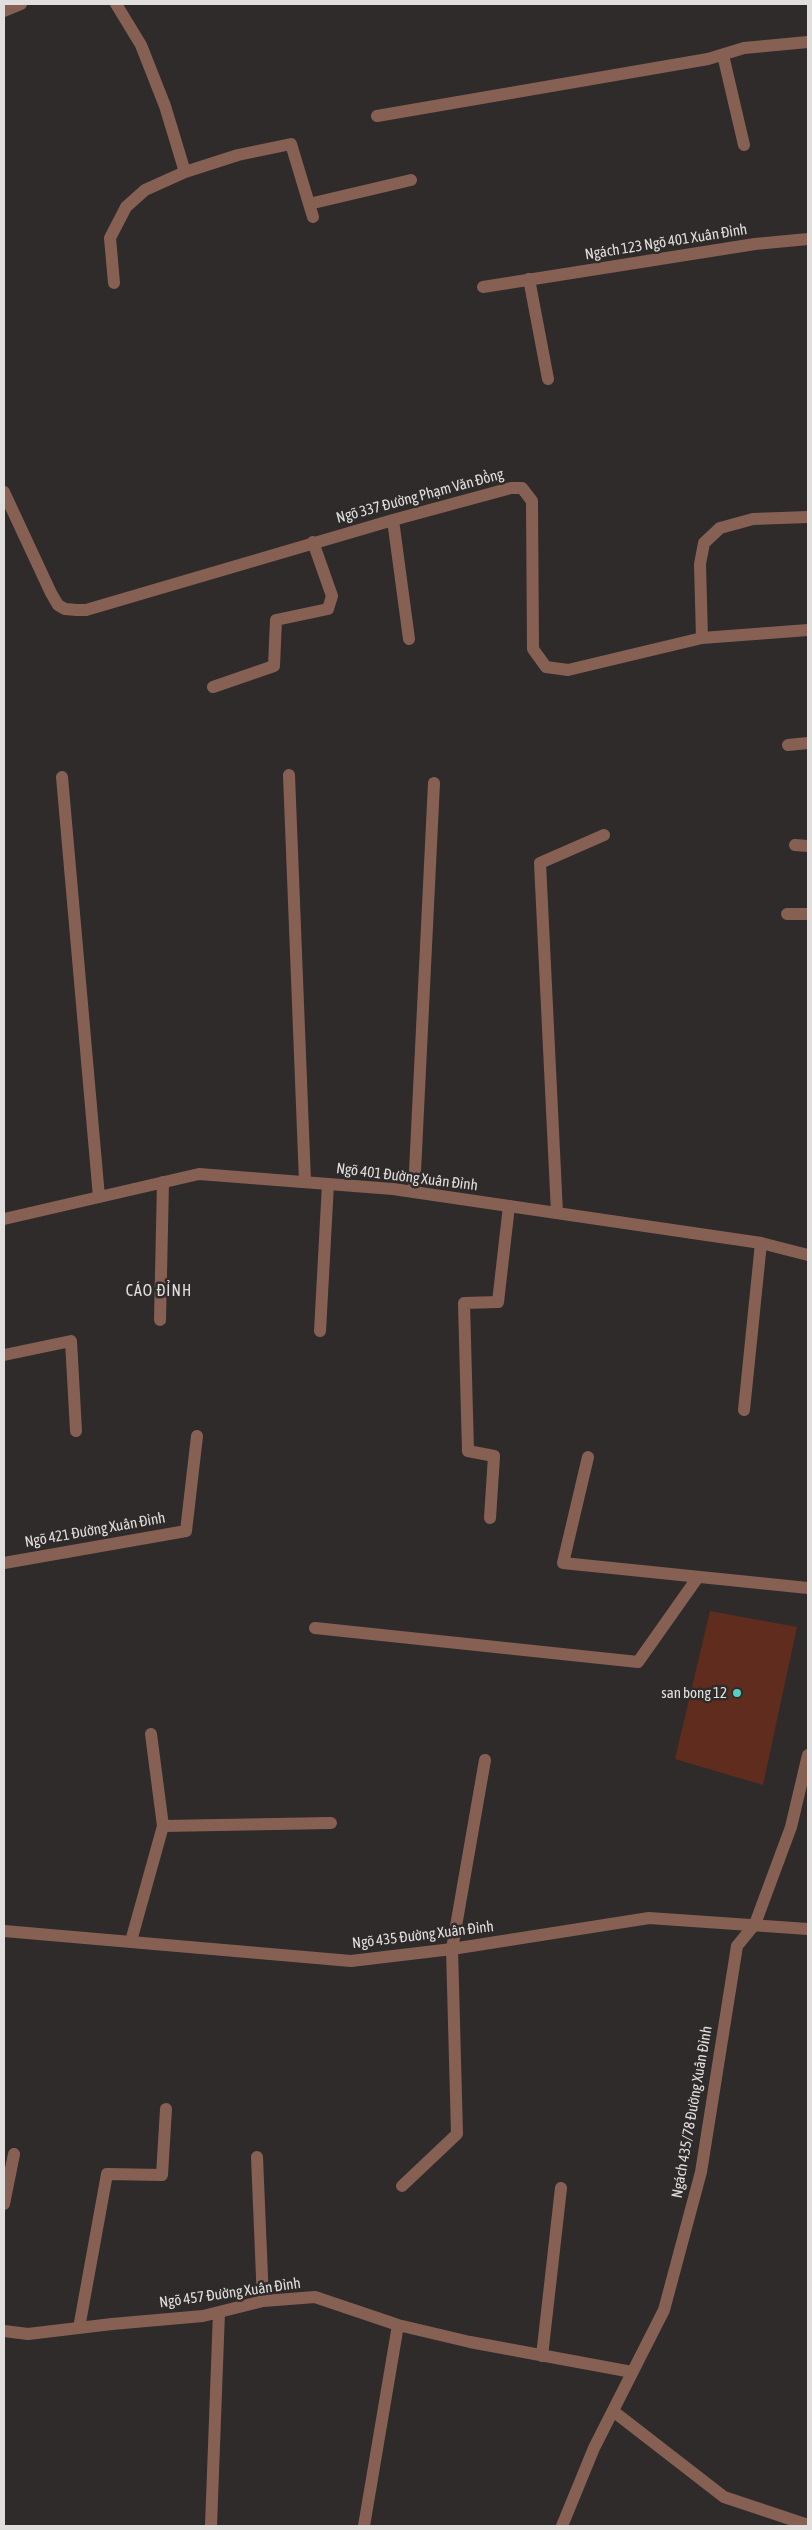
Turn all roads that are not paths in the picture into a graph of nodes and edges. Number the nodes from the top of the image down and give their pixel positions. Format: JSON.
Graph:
{"nodes":[{"id":1,"x":21,"y":4,"type":"edge"},
{"id":2,"x":116,"y":4,"type":"edge"},
{"id":3,"x":4,"y":11,"type":"edge"},
{"id":4,"x":808,"y":42,"type":"edge"},
{"id":5,"x":723,"y":55,"type":"junction"},
{"id":6,"x":377,"y":116,"type":"dead end"},
{"id":7,"x":744,"y":145,"type":"dead end"},
{"id":8,"x":185,"y":172,"type":"junction"},
{"id":9,"x":411,"y":180,"type":"dead end"},
{"id":10,"x":309,"y":204,"type":"junction"},
{"id":11,"x":313,"y":217,"type":"dead end"},
{"id":12,"x":808,"y":239,"type":"edge"},
{"id":13,"x":529,"y":279,"type":"junction"},
{"id":14,"x":114,"y":283,"type":"dead end"},
{"id":15,"x":484,"y":287,"type":"dead end"},
{"id":16,"x":548,"y":379,"type":"dead end"},
{"id":17,"x":4,"y":492,"type":"edge"},
{"id":18,"x":808,"y":517,"type":"edge"},
{"id":19,"x":393,"y":520,"type":"junction"},
{"id":20,"x":313,"y":542,"type":"junction"},
{"id":21,"x":808,"y":630,"type":"edge"},
{"id":22,"x":702,"y":638,"type":"junction"},
{"id":23,"x":409,"y":639,"type":"dead end"},
{"id":24,"x":213,"y":687,"type":"dead end"},
{"id":25,"x":808,"y":744,"type":"edge"},
{"id":26,"x":788,"y":745,"type":"dead end"},
{"id":27,"x":289,"y":775,"type":"dead end"},
{"id":28,"x":62,"y":778,"type":"dead end"},
{"id":29,"x":434,"y":783,"type":"dead end"},
{"id":30,"x":604,"y":835,"type":"dead end"},
{"id":31,"x":787,"y":914,"type":"dead end"},
{"id":32,"x":808,"y":914,"type":"edge"},
{"id":33,"x":163,"y":1182,"type":"junction"},
{"id":34,"x":304,"y":1182,"type":"junction"},
{"id":35,"x":328,"y":1184,"type":"junction"},
{"id":36,"x":414,"y":1192,"type":"junction"},
{"id":37,"x":98,"y":1197,"type":"junction"},
{"id":38,"x":509,"y":1206,"type":"junction"},
{"id":39,"x":557,"y":1213,"type":"junction"},
{"id":40,"x":4,"y":1219,"type":"edge"},
{"id":41,"x":761,"y":1243,"type":"junction"},
{"id":42,"x":808,"y":1255,"type":"edge"},
{"id":43,"x":160,"y":1320,"type":"dead end"},
{"id":44,"x":320,"y":1331,"type":"dead end"},
{"id":45,"x":4,"y":1355,"type":"edge"},
{"id":46,"x":744,"y":1410,"type":"dead end"},
{"id":47,"x":76,"y":1431,"type":"dead end"},
{"id":48,"x":197,"y":1436,"type":"dead end"},
{"id":49,"x":588,"y":1457,"type":"dead end"},
{"id":50,"x":490,"y":1518,"type":"dead end"},
{"id":51,"x":4,"y":1563,"type":"edge"},
{"id":52,"x":698,"y":1577,"type":"junction"},
{"id":53,"x":808,"y":1588,"type":"edge"},
{"id":54,"x":315,"y":1628,"type":"dead end"},
{"id":55,"x":151,"y":1734,"type":"dead end"},
{"id":56,"x":808,"y":1755,"type":"edge"},
{"id":57,"x":485,"y":1760,"type":"dead end"},
{"id":58,"x":331,"y":1823,"type":"dead end"},
{"id":59,"x":164,"y":1826,"type":"junction"},
{"id":60,"x":756,"y":1924,"type":"junction"},
{"id":61,"x":808,"y":1929,"type":"edge"},
{"id":62,"x":4,"y":1931,"type":"edge"},
{"id":63,"x":131,"y":1942,"type":"junction"},
{"id":64,"x":452,"y":1949,"type":"junction"},
{"id":65,"x":166,"y":2109,"type":"dead end"},
{"id":66,"x":14,"y":2154,"type":"dead end"},
{"id":67,"x":257,"y":2157,"type":"dead end"},
{"id":68,"x":402,"y":2186,"type":"dead end"},
{"id":69,"x":561,"y":2188,"type":"dead end"},
{"id":70,"x":4,"y":2204,"type":"edge"},
{"id":71,"x":263,"y":2301,"type":"junction"},
{"id":72,"x":218,"y":2312,"type":"junction"},
{"id":73,"x":398,"y":2325,"type":"junction"},
{"id":74,"x":80,"y":2328,"type":"junction"},
{"id":75,"x":4,"y":2331,"type":"edge"},
{"id":76,"x":542,"y":2356,"type":"junction"},
{"id":77,"x":632,"y":2372,"type":"junction"},
{"id":78,"x":613,"y":2411,"type":"junction"},
{"id":79,"x":808,"y":2525,"type":"edge"},
{"id":80,"x":210,"y":2526,"type":"edge"},
{"id":81,"x":364,"y":2526,"type":"edge"},
{"id":82,"x":562,"y":2526,"type":"edge"}],
"edges":[{"from":1,"to":3,"type":"street"},
{"from":2,"to":8,"type":"street"},
{"from":4,"to":5,"type":"street"},
{"from":5,"to":6,"type":"street"},
{"from":5,"to":7,"type":"street"},
{"from":8,"to":10,"type":"street"},
{"from":8,"to":14,"type":"street"},
{"from":9,"to":10,"type":"street"},
{"from":10,"to":11,"type":"street"},
{"from":12,"to":13,"type":"street","name":"Ngách 123 Ngõ 401 Xuân Đỉnh"},
{"from":13,"to":15,"type":"street","name":"Ngách 123 Ngõ 401 Xuân Đỉnh"},
{"from":13,"to":16,"type":"street"},
{"from":17,"to":20,"type":"street","name":"Ngõ 337 Đường Phạm Văn Đồng"},
{"from":18,"to":22,"type":"street"},
{"from":19,"to":20,"type":"street","name":"Ngõ 337 Đường Phạm Văn Đồng"},
{"from":19,"to":22,"type":"street","name":"Ngõ 337 Đường Phạm Văn Đồng"},
{"from":19,"to":23,"type":"street"},
{"from":20,"to":24,"type":"street"},
{"from":21,"to":22,"type":"street"},
{"from":25,"to":26,"type":"street"},
{"from":27,"to":34,"type":"street"},
{"from":28,"to":37,"type":"street"},
{"from":29,"to":36,"type":"street"},
{"from":30,"to":39,"type":"street"},
{"from":31,"to":32,"type":"street"},
{"from":33,"to":34,"type":"street","name":"Ngõ 401 Đường Xuân Đỉnh"},
{"from":33,"to":37,"type":"street","name":"Ngõ 401 Đường Xuân Đỉnh"},
{"from":33,"to":43,"type":"street"},
{"from":34,"to":35,"type":"street","name":"Ngõ 401 Đường Xuân Đỉnh"},
{"from":35,"to":36,"type":"street","name":"Ngõ 401 Đường Xuân Đỉnh"},
{"from":35,"to":44,"type":"street"},
{"from":36,"to":38,"type":"street","name":"Ngõ 401 Đường Xuân Đỉnh"},
{"from":37,"to":40,"type":"street","name":"Ngõ 401 Đường Xuân Đỉnh"},
{"from":38,"to":39,"type":"street","name":"Ngõ 401 Đường Xuân Đỉnh"},
{"from":38,"to":50,"type":"street"},
{"from":39,"to":41,"type":"street","name":"Ngõ 401 Đường Xuân Đỉnh"},
{"from":41,"to":42,"type":"street","name":"Ngõ 401 Đường Xuân Đỉnh"},
{"from":41,"to":46,"type":"street"},
{"from":45,"to":47,"type":"street"},
{"from":48,"to":51,"type":"street","name":"Ngõ 421 Đường Xuân Đỉnh"},
{"from":49,"to":52,"type":"street"},
{"from":52,"to":53,"type":"street"},
{"from":52,"to":54,"type":"street"},
{"from":55,"to":59,"type":"street"},
{"from":56,"to":60,"type":"street"},
{"from":57,"to":64,"type":"street"},
{"from":58,"to":59,"type":"street"},
{"from":59,"to":63,"type":"street"},
{"from":60,"to":61,"type":"street","name":"Ngõ 435 Đường Xuân Đỉnh"},
{"from":60,"to":64,"type":"street","name":"Ngõ 435 Đường Xuân Đỉnh"},
{"from":60,"to":77,"type":"street","name":"Ngách 435/78 Đường Xuân Đỉnh"},
{"from":62,"to":63,"type":"street","name":"Ngõ 435 Đường Xuân Đỉnh"},
{"from":63,"to":64,"type":"street","name":"Ngõ 435 Đường Xuân Đỉnh"},
{"from":64,"to":68,"type":"street"},
{"from":65,"to":74,"type":"street"},
{"from":66,"to":70,"type":"street"},
{"from":67,"to":71,"type":"street"},
{"from":69,"to":76,"type":"street"},
{"from":71,"to":72,"type":"street","name":"Ngõ 457 Đường Xuân Đỉnh"},
{"from":71,"to":73,"type":"street","name":"Ngõ 457 Đường Xuân Đỉnh"},
{"from":72,"to":74,"type":"street","name":"Ngõ 457 Đường Xuân Đỉnh"},
{"from":72,"to":80,"type":"street"},
{"from":73,"to":76,"type":"street","name":"Ngõ 457 Đường Xuân Đỉnh"},
{"from":73,"to":81,"type":"street"},
{"from":74,"to":75,"type":"street","name":"Ngõ 457 Đường Xuân Đỉnh"},
{"from":76,"to":77,"type":"street","name":"Ngõ 457 Đường Xuân Đỉnh"},
{"from":77,"to":78,"type":"street","name":"Ngách 435/78 Đường Xuân Đỉnh"},
{"from":78,"to":79,"type":"street"},
{"from":78,"to":82,"type":"street","name":"Ngách 435/78 Đường Xuân Đỉnh"}]}
